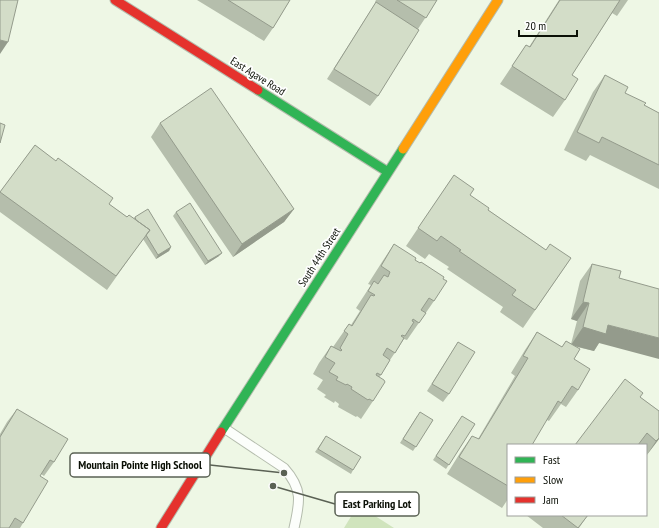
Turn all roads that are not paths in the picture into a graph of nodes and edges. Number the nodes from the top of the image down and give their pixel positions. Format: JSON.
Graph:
{"nodes":[{"id":1,"x":115,"y":0,"type":"edge"},
{"id":2,"x":498,"y":0,"type":"edge"},
{"id":3,"x":388,"y":172,"type":"junction"},
{"id":4,"x":224,"y":428,"type":"junction"},
{"id":5,"x":161,"y":528,"type":"edge"},
{"id":6,"x":294,"y":528,"type":"edge"}],
"edges":[{"from":1,"to":3,"type":"street","name":"East Agave Road"},
{"from":2,"to":3,"type":"street","name":"South 44th Street"},
{"from":3,"to":4,"type":"street","name":"South 44th Street"},
{"from":4,"to":5,"type":"street","name":"South 44th Street"},
{"from":4,"to":6,"type":"lane"}]}
